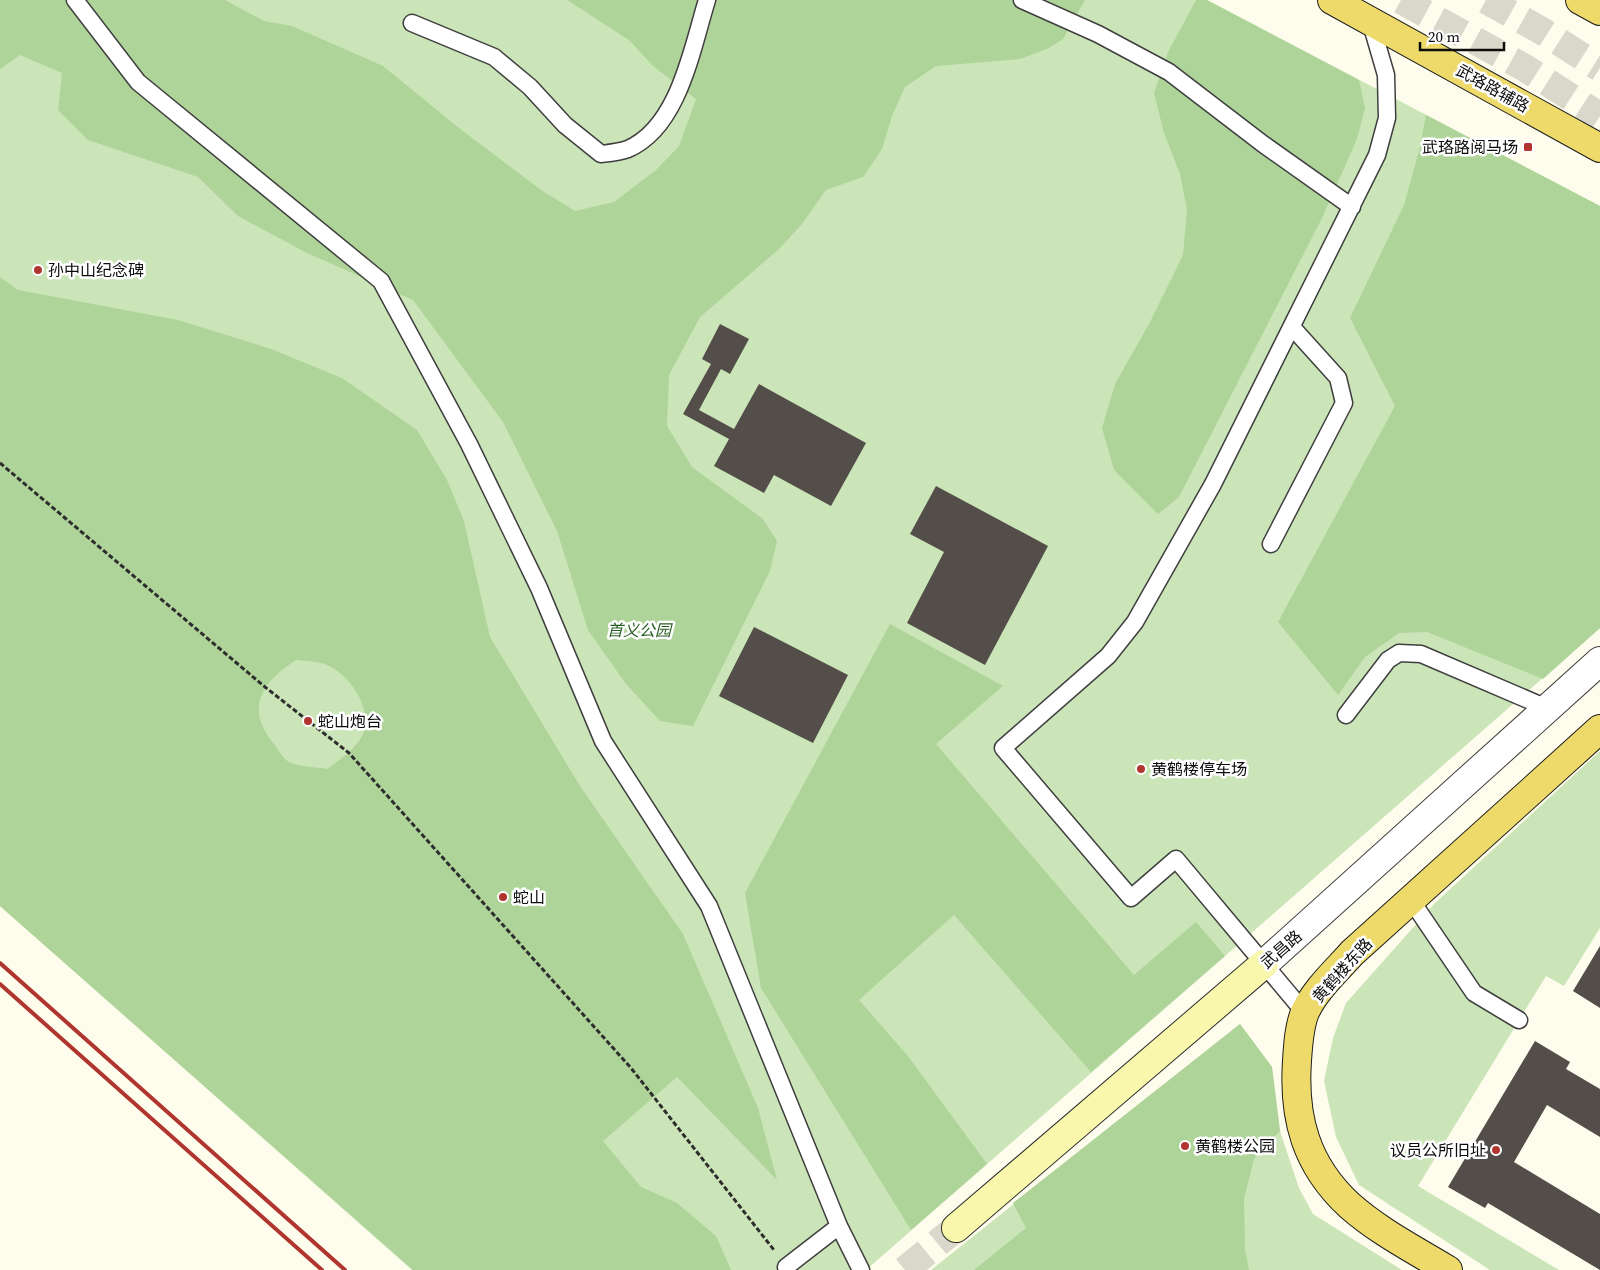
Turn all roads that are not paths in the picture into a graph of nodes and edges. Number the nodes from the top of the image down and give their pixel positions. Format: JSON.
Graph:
{"nodes":[{"id":1,"x":75,"y":0,"type":"edge"},
{"id":2,"x":707,"y":0,"type":"edge"},
{"id":3,"x":1022,"y":0,"type":"edge"},
{"id":4,"x":1332,"y":0,"type":"edge"},
{"id":5,"x":1580,"y":0,"type":"edge"},
{"id":6,"x":1600,"y":11,"type":"edge"},
{"id":7,"x":1370,"y":20,"type":"junction"},
{"id":8,"x":412,"y":23,"type":"dead end"},
{"id":9,"x":1600,"y":148,"type":"edge"},
{"id":10,"x":1352,"y":207,"type":"junction"},
{"id":11,"x":1292,"y":327,"type":"junction"},
{"id":12,"x":1272,"y":544,"type":"dead end"},
{"id":13,"x":1600,"y":661,"type":"edge"},
{"id":14,"x":1547,"y":708,"type":"junction"},
{"id":15,"x":1346,"y":715,"type":"dead end"},
{"id":16,"x":1600,"y":729,"type":"edge"},
{"id":17,"x":1411,"y":900,"type":"junction"},
{"id":18,"x":1264,"y":964,"type":"junction"},
{"id":19,"x":1305,"y":1012,"type":"junction"},
{"id":20,"x":1519,"y":1020,"type":"dead end"},
{"id":21,"x":839,"y":1226,"type":"junction"},
{"id":22,"x":956,"y":1228,"type":"tunnel mouth"},
{"id":23,"x":786,"y":1267,"type":"road end"},
{"id":24,"x":861,"y":1270,"type":"edge"},
{"id":25,"x":1448,"y":1270,"type":"edge"}],
"edges":[{"from":1,"to":21,"type":"lane"},
{"from":2,"to":8,"type":"lane"},
{"from":3,"to":10,"type":"lane"},
{"from":4,"to":7,"type":"main road","name":"武珞路辅路"},
{"from":5,"to":6,"type":"main road"},
{"from":7,"to":9,"type":"main road","name":"武珞路辅路"},
{"from":7,"to":10,"type":"lane"},
{"from":10,"to":11,"type":"lane"},
{"from":11,"to":12,"type":"lane"},
{"from":11,"to":18,"type":"lane"},
{"from":13,"to":14,"type":"street","name":"武昌路"},
{"from":14,"to":15,"type":"lane"},
{"from":14,"to":18,"type":"street","name":"武昌路"},
{"from":16,"to":17,"type":"main road","name":"黄鹤楼东路"},
{"from":17,"to":19,"type":"main road","name":"黄鹤楼东路"},
{"from":17,"to":20,"type":"lane"},
{"from":18,"to":19,"type":"lane"},
{"from":18,"to":22,"type":"street","name":"武昌路"},
{"from":19,"to":25,"type":"main road","name":"黄鹤楼东路"},
{"from":21,"to":23,"type":"lane"},
{"from":21,"to":24,"type":"lane"}]}
